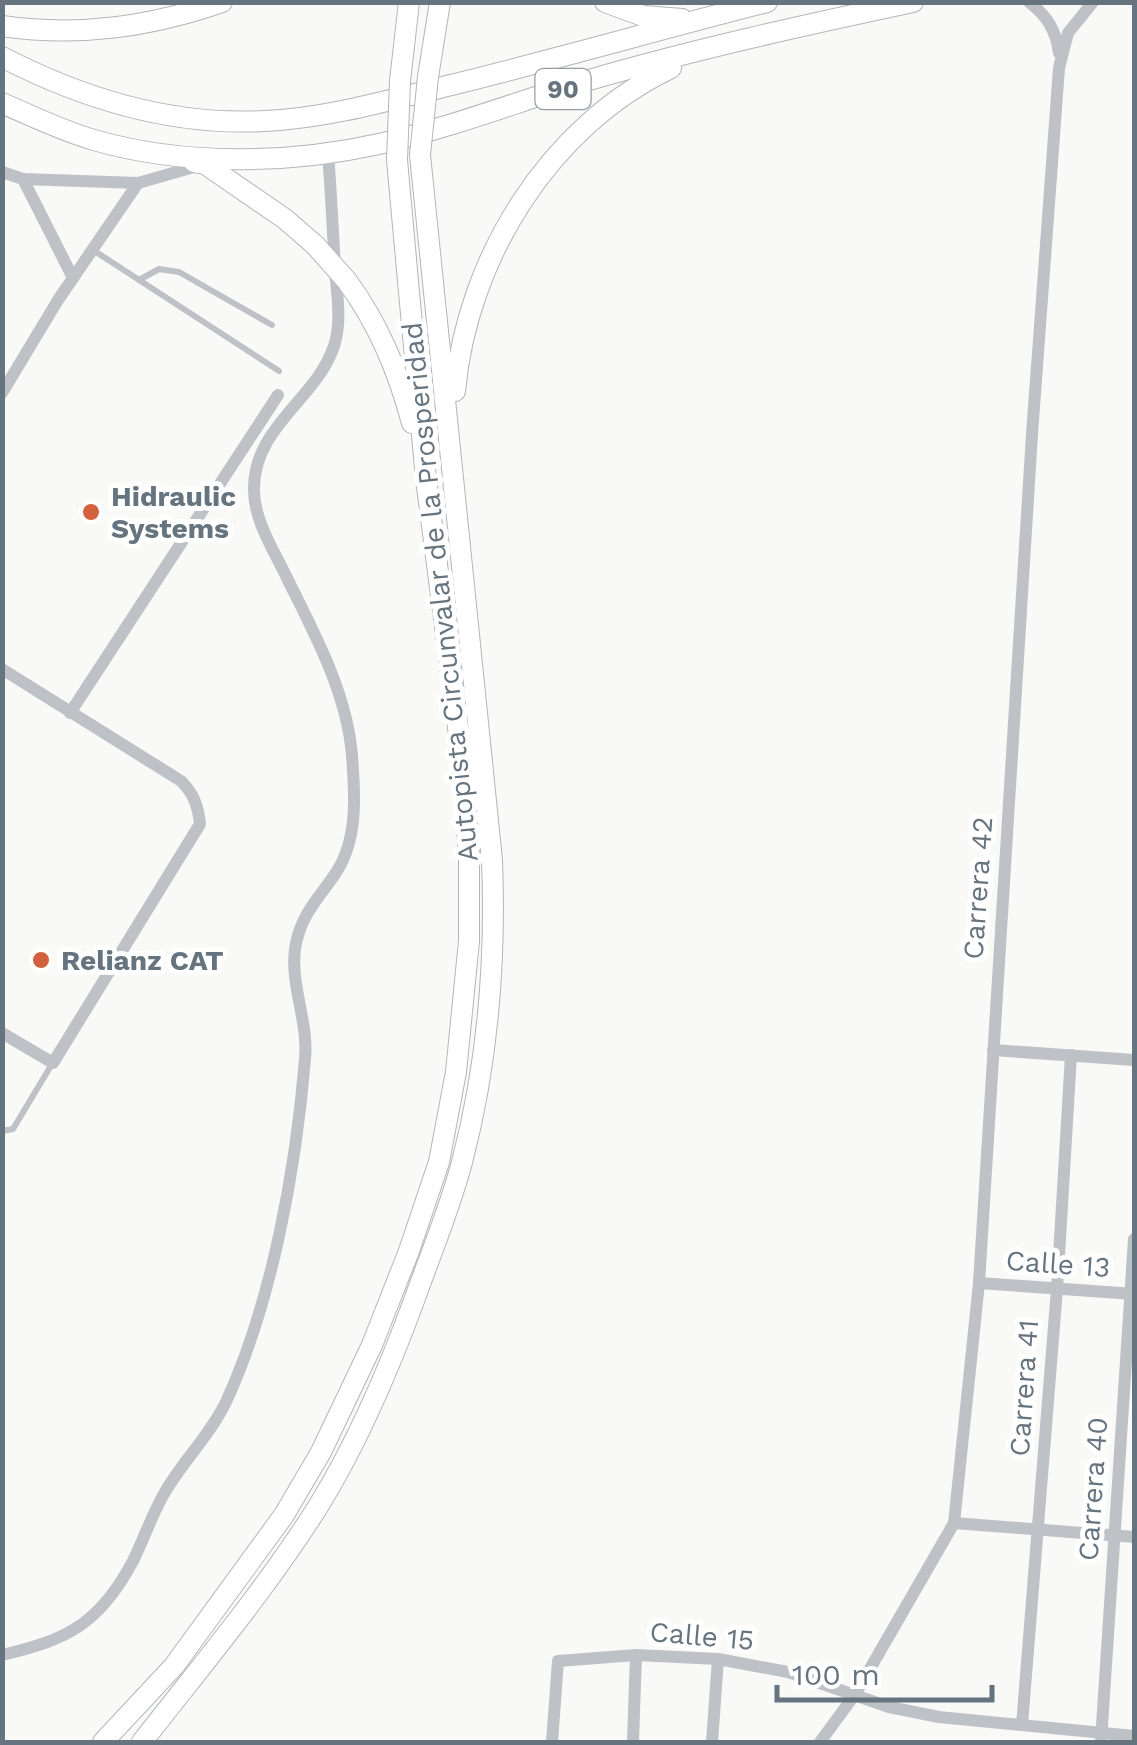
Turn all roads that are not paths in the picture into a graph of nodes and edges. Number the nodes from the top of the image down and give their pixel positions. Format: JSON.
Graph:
{"nodes":[{"id":1,"x":222,"y":2,"type":"edge"},
{"id":2,"x":410,"y":2,"type":"edge"},
{"id":3,"x":440,"y":2,"type":"edge"},
{"id":4,"x":605,"y":2,"type":"edge"},
{"id":5,"x":767,"y":2,"type":"edge"},
{"id":6,"x":914,"y":2,"type":"edge"},
{"id":7,"x":1028,"y":2,"type":"edge"},
{"id":8,"x":1093,"y":2,"type":"edge"},
{"id":9,"x":704,"y":18,"type":"junction"},
{"id":10,"x":2,"y":26,"type":"edge"},
{"id":11,"x":709,"y":50,"type":"junction"},
{"id":12,"x":2,"y":57,"type":"edge"},
{"id":13,"x":1060,"y":60,"type":"junction"},
{"id":14,"x":2,"y":102,"type":"edge"},
{"id":15,"x":141,"y":151,"type":"junction"},
{"id":16,"x":328,"y":153,"type":"junction"},
{"id":17,"x":205,"y":164,"type":"junction"},
{"id":18,"x":2,"y":172,"type":"edge"},
{"id":19,"x":24,"y":180,"type":"junction"},
{"id":20,"x":138,"y":183,"type":"junction"},
{"id":21,"x":93,"y":250,"type":"junction"},
{"id":22,"x":74,"y":278,"type":"junction"},
{"id":23,"x":139,"y":280,"type":"junction"},
{"id":24,"x":272,"y":325,"type":"dead end"},
{"id":25,"x":279,"y":371,"type":"dead end"},
{"id":26,"x":2,"y":393,"type":"edge"},
{"id":27,"x":278,"y":395,"type":"dead end"},
{"id":28,"x":455,"y":473,"type":"junction"},
{"id":29,"x":426,"y":478,"type":"junction"},
{"id":30,"x":2,"y":670,"type":"edge"},
{"id":31,"x":70,"y":713,"type":"junction"},
{"id":32,"x":2,"y":1033,"type":"edge"},
{"id":33,"x":993,"y":1050,"type":"junction"},
{"id":34,"x":1071,"y":1056,"type":"junction"},
{"id":35,"x":1134,"y":1060,"type":"edge"},
{"id":36,"x":52,"y":1063,"type":"junction"},
{"id":37,"x":2,"y":1131,"type":"edge"},
{"id":38,"x":1134,"y":1239,"type":"edge"},
{"id":39,"x":979,"y":1284,"type":"junction"},
{"id":40,"x":1057,"y":1288,"type":"junction"},
{"id":41,"x":1133,"y":1294,"type":"edge"},
{"id":42,"x":954,"y":1523,"type":"junction"},
{"id":43,"x":1039,"y":1530,"type":"junction"},
{"id":44,"x":1115,"y":1535,"type":"junction"},
{"id":45,"x":1134,"y":1537,"type":"edge"},
{"id":46,"x":2,"y":1655,"type":"edge"},
{"id":47,"x":636,"y":1655,"type":"junction"},
{"id":48,"x":718,"y":1659,"type":"junction"},
{"id":49,"x":856,"y":1693,"type":"junction"},
{"id":50,"x":1022,"y":1724,"type":"junction"},
{"id":51,"x":1134,"y":1736,"type":"edge"},
{"id":52,"x":1102,"y":1738,"type":"edge"},
{"id":53,"x":103,"y":1742,"type":"edge"},
{"id":54,"x":142,"y":1742,"type":"edge"},
{"id":55,"x":552,"y":1742,"type":"edge"},
{"id":56,"x":633,"y":1742,"type":"edge"},
{"id":57,"x":712,"y":1742,"type":"edge"},
{"id":58,"x":820,"y":1742,"type":"edge"}],
"edges":[{"from":1,"to":10,"type":"highway"},
{"from":2,"to":29,"type":"highway","name":"Autopista Circunvalar de la Prosperidad","bridge":true},
{"from":3,"to":28,"type":"highway","name":"Autopista Circunvalar de la Prosperidad","bridge":true},
{"from":4,"to":9,"type":"highway"},
{"from":5,"to":9,"type":"highway","number":"90"},
{"from":6,"to":11,"type":"highway","number":"90"},
{"from":7,"to":13,"type":"street","name":"Carrera 42"},
{"from":8,"to":13,"type":"street","name":"Carrera 42"},
{"from":9,"to":12,"type":"highway","number":"90"},
{"from":11,"to":16,"type":"highway","number":"90"},
{"from":11,"to":28,"type":"highway"},
{"from":13,"to":33,"type":"street","name":"Carrera 42"},
{"from":14,"to":15,"type":"highway","number":"90"},
{"from":15,"to":16,"type":"highway","number":"90"},
{"from":15,"to":17,"type":"highway"},
{"from":16,"to":46,"type":"street"},
{"from":17,"to":20,"type":"street"},
{"from":17,"to":29,"type":"highway","bridge":true},
{"from":18,"to":19,"type":"street"},
{"from":19,"to":20,"type":"street"},
{"from":19,"to":22,"type":"street"},
{"from":20,"to":21,"type":"street"},
{"from":21,"to":22,"type":"street"},
{"from":21,"to":23,"type":"lane"},
{"from":22,"to":26,"type":"street"},
{"from":23,"to":24,"type":"lane"},
{"from":23,"to":25,"type":"lane"},
{"from":27,"to":31,"type":"street"},
{"from":28,"to":54,"type":"highway","name":"Autopista Circunvalar de la Prosperidad"},
{"from":29,"to":53,"type":"highway","name":"Autopista Circunvalar de la Prosperidad"},
{"from":30,"to":31,"type":"street"},
{"from":31,"to":36,"type":"street"},
{"from":32,"to":36,"type":"street"},
{"from":33,"to":34,"type":"street"},
{"from":33,"to":39,"type":"street","name":"Carrera 42"},
{"from":34,"to":35,"type":"street"},
{"from":34,"to":40,"type":"street","name":"Carrera 41"},
{"from":36,"to":37,"type":"lane"},
{"from":38,"to":41,"type":"street","name":"Carrera 40"},
{"from":39,"to":40,"type":"street","name":"Calle 13"},
{"from":39,"to":42,"type":"street","name":"Carrera 42"},
{"from":40,"to":41,"type":"street","name":"Calle 13"},
{"from":40,"to":43,"type":"street","name":"Carrera 41"},
{"from":41,"to":44,"type":"street","name":"Carrera 40"},
{"from":42,"to":43,"type":"street"},
{"from":42,"to":49,"type":"street","name":"Carrera 42"},
{"from":43,"to":44,"type":"street"},
{"from":43,"to":50,"type":"street","name":"Carrera 41"},
{"from":44,"to":45,"type":"street"},
{"from":44,"to":52,"type":"street","name":"Carrera 40"},
{"from":47,"to":48,"type":"street","name":"Calle 15"},
{"from":47,"to":55,"type":"street","name":"Calle 15"},
{"from":47,"to":56,"type":"street"},
{"from":48,"to":49,"type":"street","name":"Calle 15"},
{"from":48,"to":57,"type":"street"},
{"from":49,"to":50,"type":"street","name":"Calle 15"},
{"from":49,"to":58,"type":"street","name":"Carrera 42"},
{"from":50,"to":52,"type":"street","name":"Calle 15"},
{"from":51,"to":52,"type":"street","name":"Calle 15"}]}
